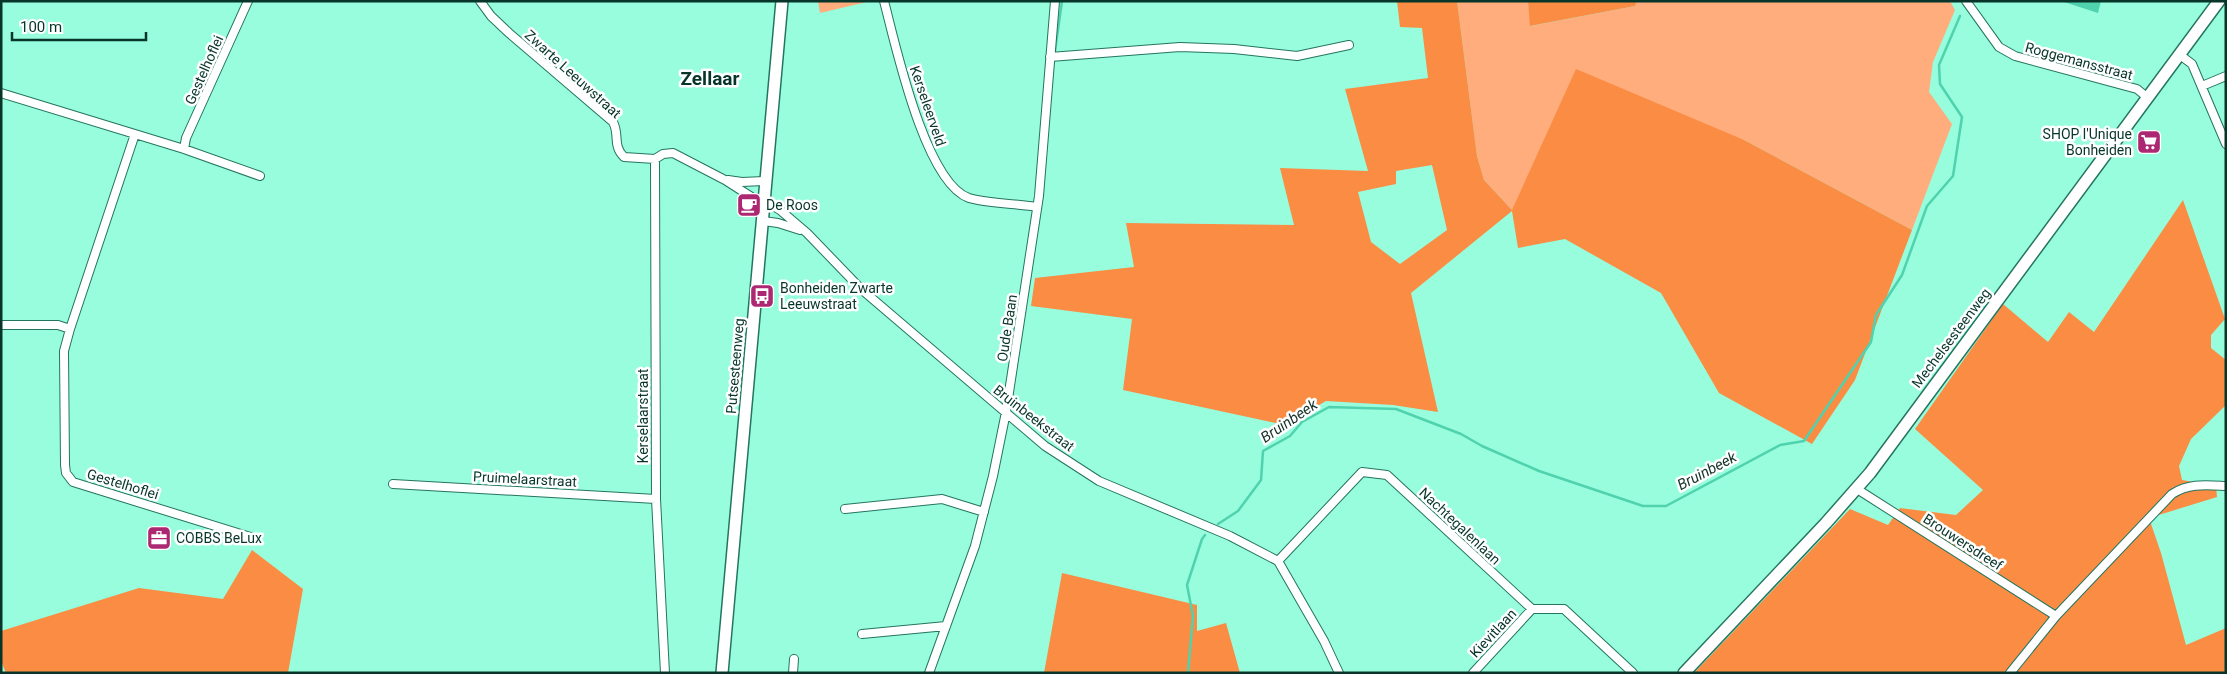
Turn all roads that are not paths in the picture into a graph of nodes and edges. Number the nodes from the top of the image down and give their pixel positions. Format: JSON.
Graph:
{"nodes":[{"id":1,"x":248,"y":1,"type":"edge"},
{"id":2,"x":480,"y":1,"type":"edge"},
{"id":3,"x":782,"y":1,"type":"edge"},
{"id":4,"x":884,"y":1,"type":"edge"},
{"id":5,"x":1055,"y":1,"type":"edge"},
{"id":6,"x":1966,"y":1,"type":"edge"},
{"id":7,"x":2219,"y":1,"type":"edge"},
{"id":8,"x":1349,"y":45,"type":"dead end"},
{"id":9,"x":2180,"y":55,"type":"junction"},
{"id":10,"x":1050,"y":57,"type":"junction"},
{"id":11,"x":2226,"y":76,"type":"edge"},
{"id":12,"x":2202,"y":86,"type":"junction"},
{"id":13,"x":1,"y":93,"type":"edge"},
{"id":14,"x":2148,"y":98,"type":"junction"},
{"id":15,"x":135,"y":134,"type":"junction"},
{"id":16,"x":2226,"y":144,"type":"edge"},
{"id":17,"x":184,"y":149,"type":"junction"},
{"id":18,"x":655,"y":159,"type":"junction"},
{"id":19,"x":260,"y":176,"type":"dead end"},
{"id":20,"x":725,"y":180,"type":"junction"},
{"id":21,"x":766,"y":181,"type":"junction"},
{"id":22,"x":765,"y":203,"type":"junction"},
{"id":23,"x":1037,"y":207,"type":"junction"},
{"id":24,"x":763,"y":221,"type":"junction"},
{"id":25,"x":807,"y":233,"type":"junction"},
{"id":26,"x":1,"y":325,"type":"edge"},
{"id":27,"x":70,"y":329,"type":"junction"},
{"id":28,"x":1006,"y":412,"type":"junction"},
{"id":29,"x":392,"y":484,"type":"dead end"},
{"id":30,"x":2226,"y":486,"type":"edge"},
{"id":31,"x":1857,"y":489,"type":"junction"},
{"id":32,"x":656,"y":499,"type":"junction"},
{"id":33,"x":845,"y":509,"type":"dead end"},
{"id":34,"x":984,"y":512,"type":"junction"},
{"id":35,"x":257,"y":539,"type":"dead end"},
{"id":36,"x":1278,"y":561,"type":"junction"},
{"id":37,"x":1532,"y":609,"type":"junction"},
{"id":38,"x":2056,"y":616,"type":"junction"},
{"id":39,"x":946,"y":626,"type":"junction"},
{"id":40,"x":862,"y":634,"type":"dead end"},
{"id":41,"x":794,"y":658,"type":"dead end"},
{"id":42,"x":665,"y":673,"type":"edge"},
{"id":43,"x":722,"y":673,"type":"edge"},
{"id":44,"x":793,"y":673,"type":"edge"},
{"id":45,"x":930,"y":673,"type":"edge"},
{"id":46,"x":1339,"y":673,"type":"edge"},
{"id":47,"x":1472,"y":673,"type":"edge"},
{"id":48,"x":1633,"y":673,"type":"edge"},
{"id":49,"x":1684,"y":673,"type":"edge"},
{"id":50,"x":2010,"y":673,"type":"edge"}],
"edges":[{"from":1,"to":17,"type":"street","name":"Gestelhoflei"},
{"from":2,"to":18,"type":"street","name":"Zwarte Leeuwstraat"},
{"from":3,"to":21,"type":"street","name":"Putsesteenweg"},
{"from":4,"to":23,"type":"street","name":"Kerseleerveld"},
{"from":5,"to":10,"type":"street","name":"Oude Baan"},
{"from":6,"to":14,"type":"street","name":"Roggemansstraat"},
{"from":7,"to":9,"type":"street","name":"Mechelsesteenweg"},
{"from":8,"to":10,"type":"street"},
{"from":9,"to":12,"type":"street"},
{"from":9,"to":14,"type":"street","name":"Mechelsesteenweg"},
{"from":10,"to":23,"type":"street","name":"Oude Baan"},
{"from":11,"to":12,"type":"street"},
{"from":12,"to":16,"type":"street"},
{"from":13,"to":15,"type":"street"},
{"from":14,"to":31,"type":"street","name":"Mechelsesteenweg"},
{"from":15,"to":17,"type":"street"},
{"from":15,"to":27,"type":"street","name":"Gestelhoflei"},
{"from":17,"to":19,"type":"street"},
{"from":18,"to":20,"type":"street","name":"Zwarte Leeuwstraat"},
{"from":18,"to":32,"type":"street","name":"Kerselaarstraat"},
{"from":20,"to":21,"type":"street","name":"Zwarte Leeuwstraat"},
{"from":20,"to":22,"type":"street","name":"Zwarte Leeuwstraat"},
{"from":21,"to":22,"type":"street","name":"Putsesteenweg"},
{"from":22,"to":24,"type":"street","name":"Putsesteenweg"},
{"from":22,"to":25,"type":"street","name":"Bruinbeekstraat"},
{"from":23,"to":28,"type":"street","name":"Oude Baan"},
{"from":24,"to":25,"type":"street","name":"Bruinbeekstraat"},
{"from":24,"to":43,"type":"street","name":"Putsesteenweg"},
{"from":25,"to":28,"type":"street","name":"Bruinbeekstraat"},
{"from":26,"to":27,"type":"street"},
{"from":27,"to":35,"type":"street","name":"Gestelhoflei"},
{"from":28,"to":34,"type":"street","name":"Oude Baan"},
{"from":28,"to":36,"type":"street","name":"Bruinbeekstraat"},
{"from":29,"to":32,"type":"street","name":"Pruimelaarstraat"},
{"from":30,"to":38,"type":"street"},
{"from":31,"to":38,"type":"street","name":"Brouwersdreef"},
{"from":31,"to":49,"type":"street","name":"Mechelsesteenweg"},
{"from":32,"to":42,"type":"street","name":"Kerselaarstraat"},
{"from":33,"to":34,"type":"street"},
{"from":34,"to":39,"type":"street","name":"Oude Baan"},
{"from":36,"to":37,"type":"street","name":"Nachtegalenlaan"},
{"from":36,"to":46,"type":"street"},
{"from":37,"to":47,"type":"street","name":"Kievitlaan"},
{"from":37,"to":48,"type":"street"},
{"from":38,"to":50,"type":"street"},
{"from":39,"to":40,"type":"street"},
{"from":39,"to":45,"type":"street","name":"Oude Baan"},
{"from":41,"to":44,"type":"street"}]}
